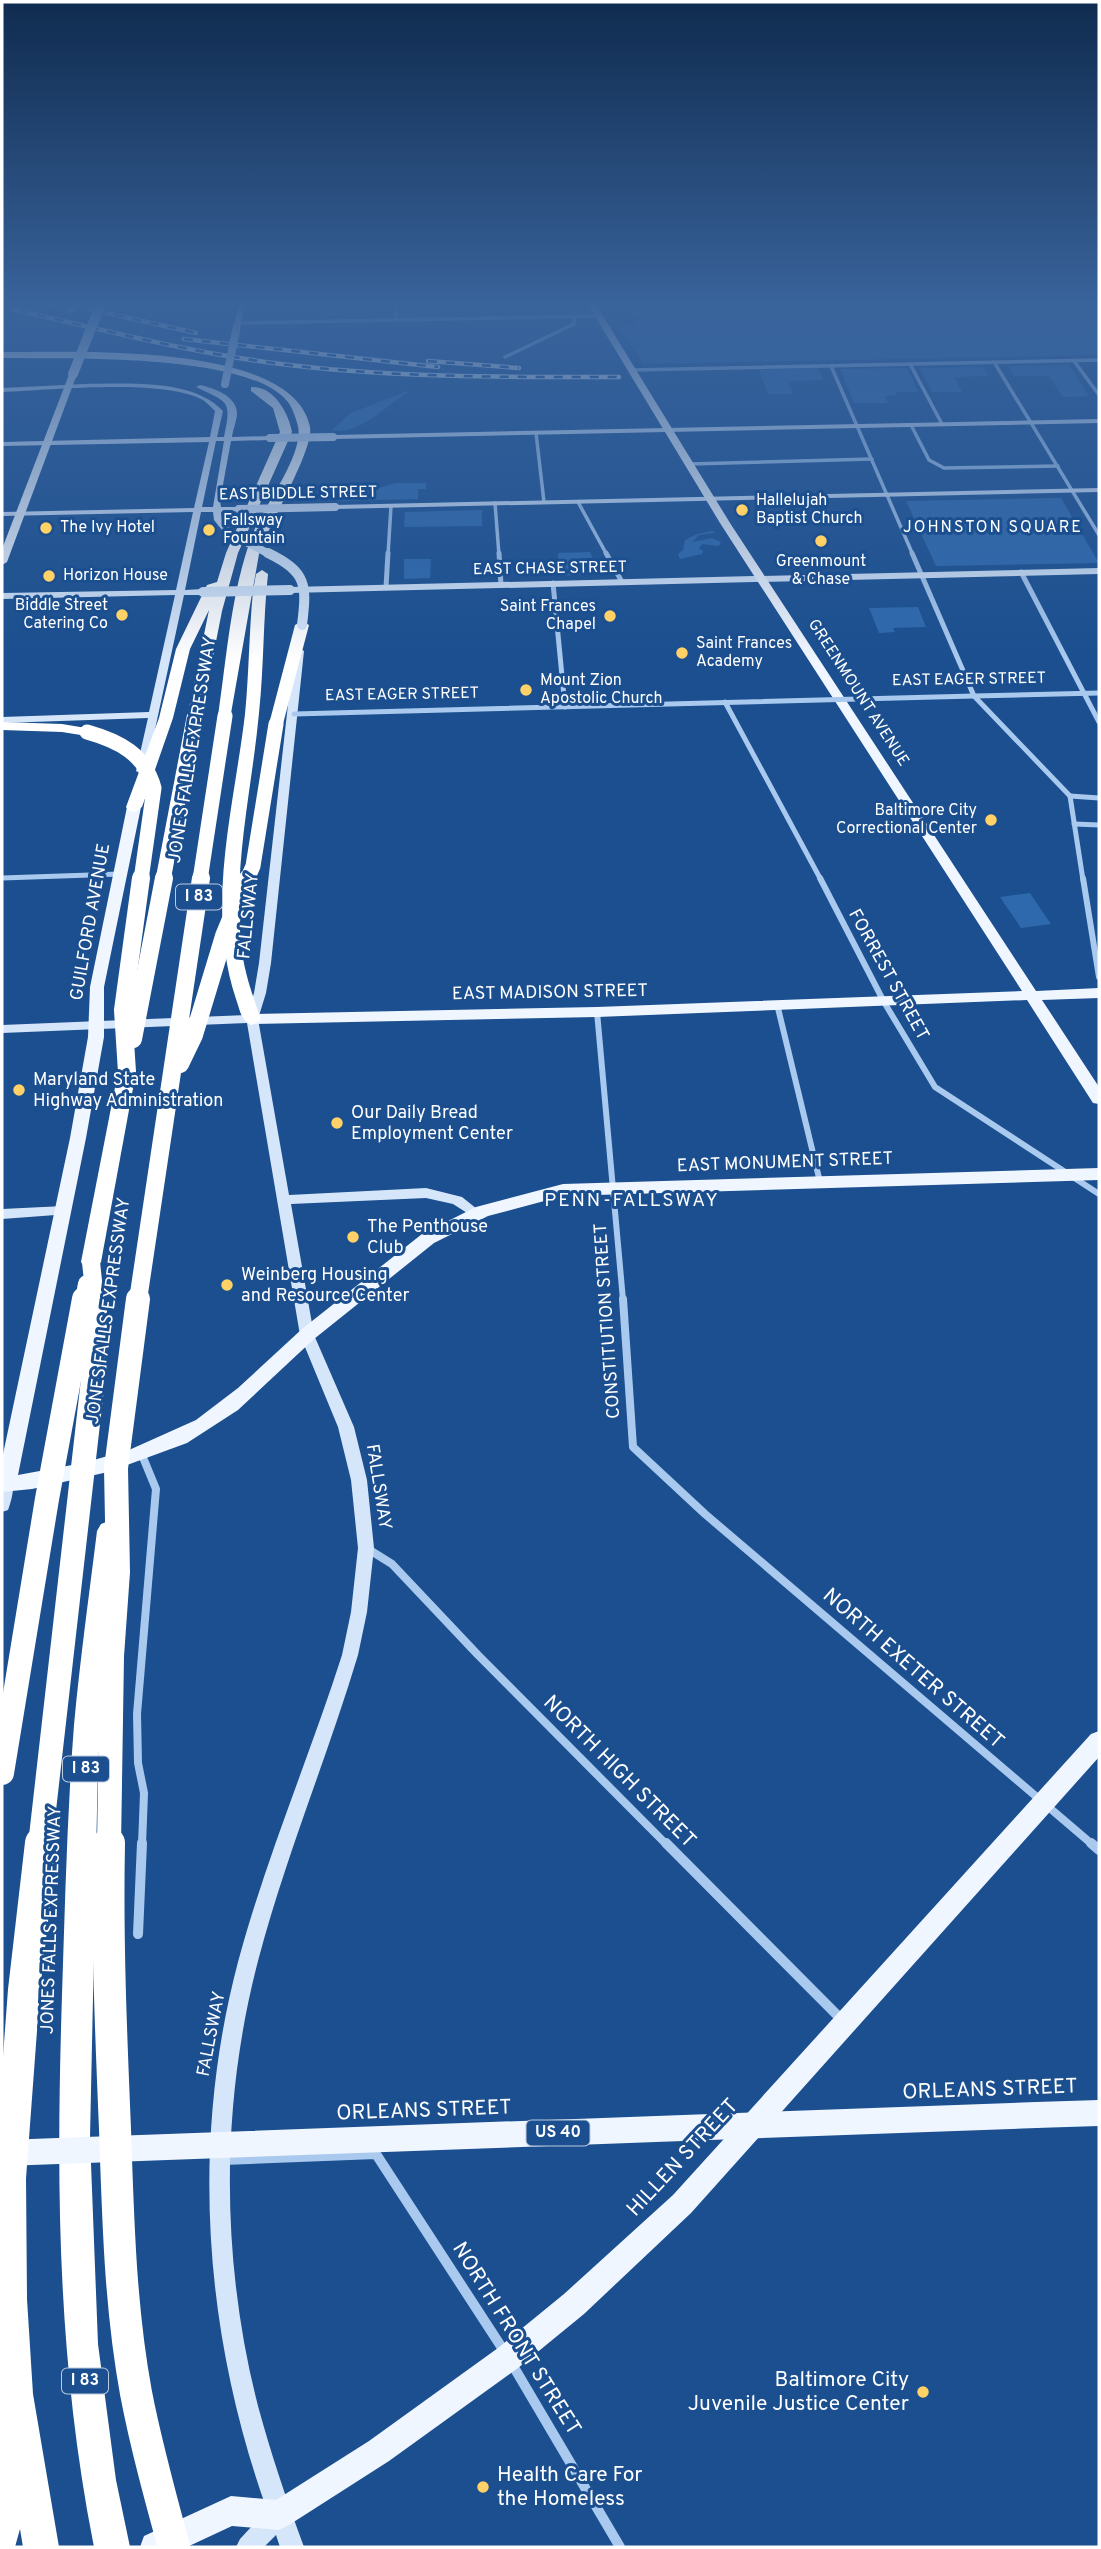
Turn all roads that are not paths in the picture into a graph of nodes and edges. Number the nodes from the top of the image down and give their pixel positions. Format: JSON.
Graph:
{"nodes":[{"id":1,"x":54,"y":422,"type":"edge"},
{"id":2,"x":217,"y":422,"type":"edge"},
{"id":3,"x":231,"y":422,"type":"edge"},
{"id":4,"x":285,"y":422,"type":"edge"},
{"id":5,"x":303,"y":422,"type":"edge"},
{"id":6,"x":662,"y":422,"type":"edge"},
{"id":7,"x":856,"y":422,"type":"edge"},
{"id":8,"x":1030,"y":422,"type":"junction"},
{"id":9,"x":1033,"y":422,"type":"edge"},
{"id":10,"x":942,"y":424,"type":"joint"},
{"id":11,"x":911,"y":425,"type":"junction"},
{"id":12,"x":858,"y":426,"type":"junction"},
{"id":13,"x":667,"y":430,"type":"junction"},
{"id":14,"x":536,"y":433,"type":"junction"},
{"id":15,"x":214,"y":439,"type":"junction"},
{"id":16,"x":228,"y":439,"type":"junction"},
{"id":17,"x":46,"y":443,"type":"junction"},
{"id":18,"x":2,"y":444,"type":"edge"},
{"id":19,"x":872,"y":459,"type":"junction"},
{"id":20,"x":689,"y":464,"type":"junction"},
{"id":21,"x":1058,"y":466,"type":"junction"},
{"id":22,"x":1099,"y":490,"type":"edge"},
{"id":23,"x":1072,"y":491,"type":"junction"},
{"id":24,"x":889,"y":495,"type":"junction"},
{"id":25,"x":276,"y":499,"type":"junction"},
{"id":26,"x":710,"y":499,"type":"junction"},
{"id":27,"x":544,"y":502,"type":"junction"},
{"id":28,"x":578,"y":502,"type":"junction"},
{"id":29,"x":495,"y":503,"type":"junction"},
{"id":30,"x":391,"y":506,"type":"junction"},
{"id":31,"x":216,"y":509,"type":"junction"},
{"id":32,"x":197,"y":510,"type":"junction"},
{"id":33,"x":20,"y":513,"type":"junction"},
{"id":34,"x":2,"y":514,"type":"edge"},
{"id":35,"x":1099,"y":535,"type":"edge"},
{"id":36,"x":232,"y":553,"type":"junction"},
{"id":37,"x":2,"y":562,"type":"edge"},
{"id":38,"x":1099,"y":570,"type":"edge"},
{"id":39,"x":1021,"y":572,"type":"junction"},
{"id":40,"x":921,"y":575,"type":"junction"},
{"id":41,"x":761,"y":578,"type":"junction"},
{"id":42,"x":622,"y":582,"type":"junction"},
{"id":43,"x":552,"y":583,"type":"junction"},
{"id":44,"x":500,"y":585,"type":"junction"},
{"id":45,"x":386,"y":587,"type":"junction"},
{"id":46,"x":305,"y":589,"type":"junction"},
{"id":47,"x":180,"y":592,"type":"junction"},
{"id":48,"x":2,"y":596,"type":"edge"},
{"id":49,"x":302,"y":625,"type":"junction"},
{"id":50,"x":1099,"y":693,"type":"edge"},
{"id":51,"x":1083,"y":694,"type":"junction"},
{"id":52,"x":974,"y":696,"type":"junction"},
{"id":53,"x":841,"y":699,"type":"junction"},
{"id":54,"x":725,"y":702,"type":"junction"},
{"id":55,"x":565,"y":707,"type":"junction"},
{"id":56,"x":294,"y":714,"type":"junction"},
{"id":57,"x":151,"y":715,"type":"junction"},
{"id":58,"x":2,"y":720,"type":"edge"},
{"id":59,"x":1099,"y":722,"type":"edge"},
{"id":60,"x":2,"y":726,"type":"edge"},
{"id":61,"x":1070,"y":796,"type":"junction"},
{"id":62,"x":1099,"y":799,"type":"edge"},
{"id":63,"x":134,"y":807,"type":"junction"},
{"id":64,"x":1074,"y":824,"type":"junction"},
{"id":65,"x":1099,"y":825,"type":"edge"},
{"id":66,"x":120,"y":874,"type":"junction"},
{"id":67,"x":2,"y":878,"type":"edge"},
{"id":68,"x":1099,"y":977,"type":"edge"},
{"id":69,"x":1099,"y":993,"type":"edge"},
{"id":70,"x":1032,"y":995,"type":"junction"},
{"id":71,"x":884,"y":1002,"type":"junction"},
{"id":72,"x":777,"y":1004,"type":"junction"},
{"id":73,"x":597,"y":1012,"type":"junction"},
{"id":74,"x":252,"y":1019,"type":"junction"},
{"id":75,"x":96,"y":1027,"type":"junction"},
{"id":76,"x":2,"y":1029,"type":"edge"},
{"id":77,"x":127,"y":1072,"type":"junction"},
{"id":78,"x":172,"y":1078,"type":"junction"},
{"id":79,"x":1099,"y":1099,"type":"edge"},
{"id":80,"x":1099,"y":1174,"type":"edge"},
{"id":81,"x":1066,"y":1175,"type":"junction"},
{"id":82,"x":820,"y":1182,"type":"junction"},
{"id":83,"x":613,"y":1189,"type":"junction"},
{"id":84,"x":1099,"y":1194,"type":"edge"},
{"id":85,"x":283,"y":1200,"type":"junction"},
{"id":86,"x":64,"y":1211,"type":"junction"},
{"id":87,"x":475,"y":1213,"type":"junction"},
{"id":88,"x":2,"y":1214,"type":"edge"},
{"id":89,"x":91,"y":1262,"type":"junction"},
{"id":90,"x":307,"y":1335,"type":"junction"},
{"id":91,"x":129,"y":1462,"type":"junction"},
{"id":92,"x":4,"y":1485,"type":"edge"},
{"id":93,"x":2,"y":1505,"type":"edge"},
{"id":94,"x":705,"y":1514,"type":"joint"},
{"id":95,"x":366,"y":1548,"type":"junction"},
{"id":96,"x":1099,"y":1741,"type":"edge"},
{"id":97,"x":2,"y":1773,"type":"edge"},
{"id":98,"x":1044,"y":1803,"type":"junction"},
{"id":99,"x":1099,"y":1850,"type":"edge"},
{"id":100,"x":138,"y":1934,"type":"dead end"},
{"id":101,"x":846,"y":2024,"type":"junction"},
{"id":102,"x":1099,"y":2113,"type":"edge"},
{"id":103,"x":217,"y":2161,"type":"junction"},
{"id":104,"x":6,"y":2165,"type":"edge"},
{"id":105,"x":508,"y":2358,"type":"junction"},
{"id":106,"x":16,"y":2394,"type":"junction"},
{"id":107,"x":279,"y":2515,"type":"junction"},
{"id":108,"x":2,"y":2536,"type":"edge"},
{"id":109,"x":41,"y":2547,"type":"edge"},
{"id":110,"x":112,"y":2547,"type":"edge"},
{"id":111,"x":155,"y":2547,"type":"edge"},
{"id":112,"x":174,"y":2547,"type":"edge"},
{"id":113,"x":248,"y":2547,"type":"edge"},
{"id":114,"x":292,"y":2547,"type":"edge"},
{"id":115,"x":620,"y":2547,"type":"edge"}],
"edges":[{"from":1,"to":17,"type":"main road"},
{"from":2,"to":15,"type":"main road","name":"GUILFORD AVENUE"},
{"from":3,"to":16,"type":"main road"},
{"from":4,"to":36,"type":"highway","name":"JONES FALLS EXPRESSWAY","number":"I 83"},
{"from":5,"to":25,"type":"highway","name":"JONES FALLS EXPRESSWAY","number":"I 83"},
{"from":6,"to":13,"type":"main road","name":"GREENMOUNT AVENUE"},
{"from":7,"to":12,"type":"street"},
{"from":8,"to":9,"type":"main road"},
{"from":8,"to":10,"type":"main road"},
{"from":8,"to":21,"type":"street"},
{"from":10,"to":11,"type":"main road"},
{"from":11,"to":12,"type":"main road"},
{"from":11,"to":21,"type":"street"},
{"from":12,"to":13,"type":"main road"},
{"from":12,"to":19,"type":"street"},
{"from":13,"to":14,"type":"main road"},
{"from":13,"to":20,"type":"main road","name":"GREENMOUNT AVENUE"},
{"from":14,"to":16,"type":"main road","bridge":true},
{"from":14,"to":27,"type":"street"},
{"from":15,"to":16,"type":"main road"},
{"from":15,"to":17,"type":"main road"},
{"from":15,"to":32,"type":"main road","name":"GUILFORD AVENUE"},
{"from":16,"to":31,"type":"main road"},
{"from":17,"to":18,"type":"main road"},
{"from":17,"to":33,"type":"main road"},
{"from":19,"to":20,"type":"street"},
{"from":19,"to":24,"type":"street"},
{"from":20,"to":26,"type":"main road","name":"GREENMOUNT AVENUE"},
{"from":21,"to":23,"type":"street"},
{"from":22,"to":23,"type":"main road","name":"EAST BIDDLE STREET"},
{"from":23,"to":24,"type":"main road","name":"EAST BIDDLE STREET"},
{"from":23,"to":35,"type":"street"},
{"from":24,"to":26,"type":"main road","name":"EAST BIDDLE STREET"},
{"from":24,"to":40,"type":"street"},
{"from":25,"to":74,"type":"highway","bridge":true},
{"from":25,"to":78,"type":"highway","name":"JONES FALLS EXPRESSWAY","number":"I 83","bridge":true},
{"from":26,"to":28,"type":"main road","name":"EAST BIDDLE STREET"},
{"from":26,"to":41,"type":"main road","name":"GREENMOUNT AVENUE"},
{"from":27,"to":28,"type":"main road","name":"EAST BIDDLE STREET"},
{"from":27,"to":29,"type":"main road","name":"EAST BIDDLE STREET"},
{"from":28,"to":42,"type":"street"},
{"from":29,"to":30,"type":"main road","name":"EAST BIDDLE STREET"},
{"from":29,"to":44,"type":"street"},
{"from":30,"to":31,"type":"main road","name":"EAST BIDDLE STREET","bridge":true},
{"from":30,"to":45,"type":"street"},
{"from":31,"to":32,"type":"main road","name":"EAST BIDDLE STREET"},
{"from":31,"to":46,"type":"main road","bridge":true},
{"from":32,"to":33,"type":"main road","name":"EAST BIDDLE STREET"},
{"from":32,"to":47,"type":"main road","name":"GUILFORD AVENUE"},
{"from":33,"to":34,"type":"main road","name":"EAST BIDDLE STREET"},
{"from":33,"to":37,"type":"main road"},
{"from":36,"to":63,"type":"highway"},
{"from":36,"to":77,"type":"highway","name":"JONES FALLS EXPRESSWAY","number":"I 83","bridge":true},
{"from":38,"to":39,"type":"main road","name":"EAST CHASE STREET"},
{"from":39,"to":40,"type":"main road","name":"EAST CHASE STREET"},
{"from":39,"to":51,"type":"street"},
{"from":40,"to":41,"type":"main road","name":"EAST CHASE STREET"},
{"from":40,"to":52,"type":"street"},
{"from":41,"to":42,"type":"main road","name":"EAST CHASE STREET"},
{"from":41,"to":53,"type":"main road","name":"GREENMOUNT AVENUE"},
{"from":42,"to":43,"type":"main road","name":"EAST CHASE STREET"},
{"from":43,"to":44,"type":"main road","name":"EAST CHASE STREET"},
{"from":43,"to":55,"type":"street"},
{"from":44,"to":45,"type":"main road","name":"EAST CHASE STREET"},
{"from":45,"to":46,"type":"main road","name":"EAST CHASE STREET"},
{"from":46,"to":47,"type":"main road","name":"EAST CHASE STREET","bridge":true},
{"from":46,"to":49,"type":"main road","name":"FALLSWAY","bridge":true},
{"from":47,"to":48,"type":"main road","name":"EAST CHASE STREET"},
{"from":47,"to":57,"type":"main road","name":"GUILFORD AVENUE"},
{"from":49,"to":56,"type":"main road","name":"FALLSWAY"},
{"from":49,"to":78,"type":"highway","bridge":true},
{"from":50,"to":51,"type":"street","name":"EAST EAGER STREET"},
{"from":51,"to":52,"type":"street","name":"EAST EAGER STREET"},
{"from":51,"to":59,"type":"street"},
{"from":52,"to":53,"type":"street","name":"EAST EAGER STREET","bridge":true},
{"from":52,"to":61,"type":"street"},
{"from":53,"to":54,"type":"street","name":"EAST EAGER STREET","bridge":true},
{"from":53,"to":70,"type":"main road","name":"GREENMOUNT AVENUE"},
{"from":54,"to":55,"type":"street","name":"EAST EAGER STREET","bridge":true},
{"from":54,"to":71,"type":"street","name":"FORREST STREET"},
{"from":55,"to":56,"type":"street","name":"EAST EAGER STREET","bridge":true},
{"from":56,"to":74,"type":"main road","name":"FALLSWAY"},
{"from":57,"to":58,"type":"main road"},
{"from":57,"to":63,"type":"main road","name":"GUILFORD AVENUE"},
{"from":60,"to":77,"type":"highway","bridge":true},
{"from":61,"to":62,"type":"street"},
{"from":61,"to":64,"type":"street"},
{"from":63,"to":66,"type":"main road","name":"GUILFORD AVENUE"},
{"from":64,"to":65,"type":"street"},
{"from":64,"to":68,"type":"street"},
{"from":66,"to":67,"type":"street"},
{"from":66,"to":75,"type":"main road","name":"GUILFORD AVENUE"},
{"from":69,"to":70,"type":"main road","name":"EAST MADISON STREET"},
{"from":70,"to":71,"type":"main road","name":"EAST MADISON STREET"},
{"from":70,"to":79,"type":"main road","name":"GREENMOUNT AVENUE"},
{"from":71,"to":72,"type":"main road","name":"EAST MADISON STREET"},
{"from":71,"to":81,"type":"street","name":"FORREST STREET"},
{"from":72,"to":73,"type":"main road","name":"EAST MADISON STREET"},
{"from":72,"to":82,"type":"street"},
{"from":73,"to":74,"type":"main road","name":"EAST MADISON STREET"},
{"from":73,"to":83,"type":"street","name":"CONSTITUTION STREET"},
{"from":74,"to":75,"type":"main road","name":"EAST MADISON STREET"},
{"from":74,"to":85,"type":"main road","name":"FALLSWAY"},
{"from":75,"to":76,"type":"main road","name":"EAST MADISON STREET"},
{"from":75,"to":86,"type":"main road","name":"GUILFORD AVENUE"},
{"from":77,"to":89,"type":"highway","name":"JONES FALLS EXPRESSWAY","number":"I 83"},
{"from":78,"to":91,"type":"highway","name":"JONES FALLS EXPRESSWAY","number":"I 83","bridge":true},
{"from":80,"to":81,"type":"main road","name":"EAST MONUMENT STREET"},
{"from":81,"to":82,"type":"main road","name":"EAST MONUMENT STREET"},
{"from":81,"to":84,"type":"street","name":"FORREST STREET"},
{"from":82,"to":83,"type":"main road","name":"EAST MONUMENT STREET"},
{"from":83,"to":87,"type":"main road","name":"EAST MONUMENT STREET"},
{"from":83,"to":94,"type":"street","name":"CONSTITUTION STREET"},
{"from":85,"to":87,"type":"main road"},
{"from":85,"to":90,"type":"main road","name":"FALLSWAY"},
{"from":86,"to":88,"type":"main road"},
{"from":86,"to":92,"type":"main road","name":"GUILFORD AVENUE"},
{"from":87,"to":90,"type":"main road","name":"EAST MONUMENT STREET"},
{"from":89,"to":97,"type":"highway","name":"JONES FALLS EXPRESSWAY","number":"I 83","bridge":true},
{"from":89,"to":104,"type":"highway","bridge":true},
{"from":90,"to":91,"type":"main road","name":"EAST MONUMENT STREET"},
{"from":90,"to":95,"type":"main road","name":"FALLSWAY"},
{"from":91,"to":92,"type":"main road","name":"EAST MONUMENT STREET"},
{"from":91,"to":100,"type":"street"},
{"from":91,"to":110,"type":"highway","name":"JONES FALLS EXPRESSWAY","number":"I 83","bridge":true},
{"from":91,"to":112,"type":"highway","bridge":true},
{"from":92,"to":93,"type":"main road","name":"GUILFORD AVENUE"},
{"from":94,"to":98,"type":"street","name":"NORTH EXETER STREET"},
{"from":95,"to":101,"type":"street","name":"NORTH HIGH STREET"},
{"from":95,"to":103,"type":"main road","name":"FALLSWAY"},
{"from":96,"to":98,"type":"main road","name":"HILLEN STREET"},
{"from":98,"to":99,"type":"street","name":"NORTH EXETER STREET"},
{"from":98,"to":101,"type":"main road","name":"HILLEN STREET"},
{"from":101,"to":105,"type":"main road","name":"HILLEN STREET"},
{"from":102,"to":104,"type":"main road","name":"ORLEANS STREET","number":"US 40","bridge":true},
{"from":103,"to":105,"type":"street","name":"NORTH FRONT STREET"},
{"from":103,"to":107,"type":"main road","name":"FALLSWAY"},
{"from":104,"to":106,"type":"highway"},
{"from":105,"to":107,"type":"main road","name":"HILLEN STREET"},
{"from":105,"to":115,"type":"street","name":"NORTH FRONT STREET"},
{"from":106,"to":108,"type":"highway"},
{"from":106,"to":109,"type":"highway"},
{"from":107,"to":111,"type":"main road"},
{"from":107,"to":113,"type":"main road","name":"HILLEN STREET"},
{"from":107,"to":114,"type":"main road","name":"FALLSWAY"}]}
